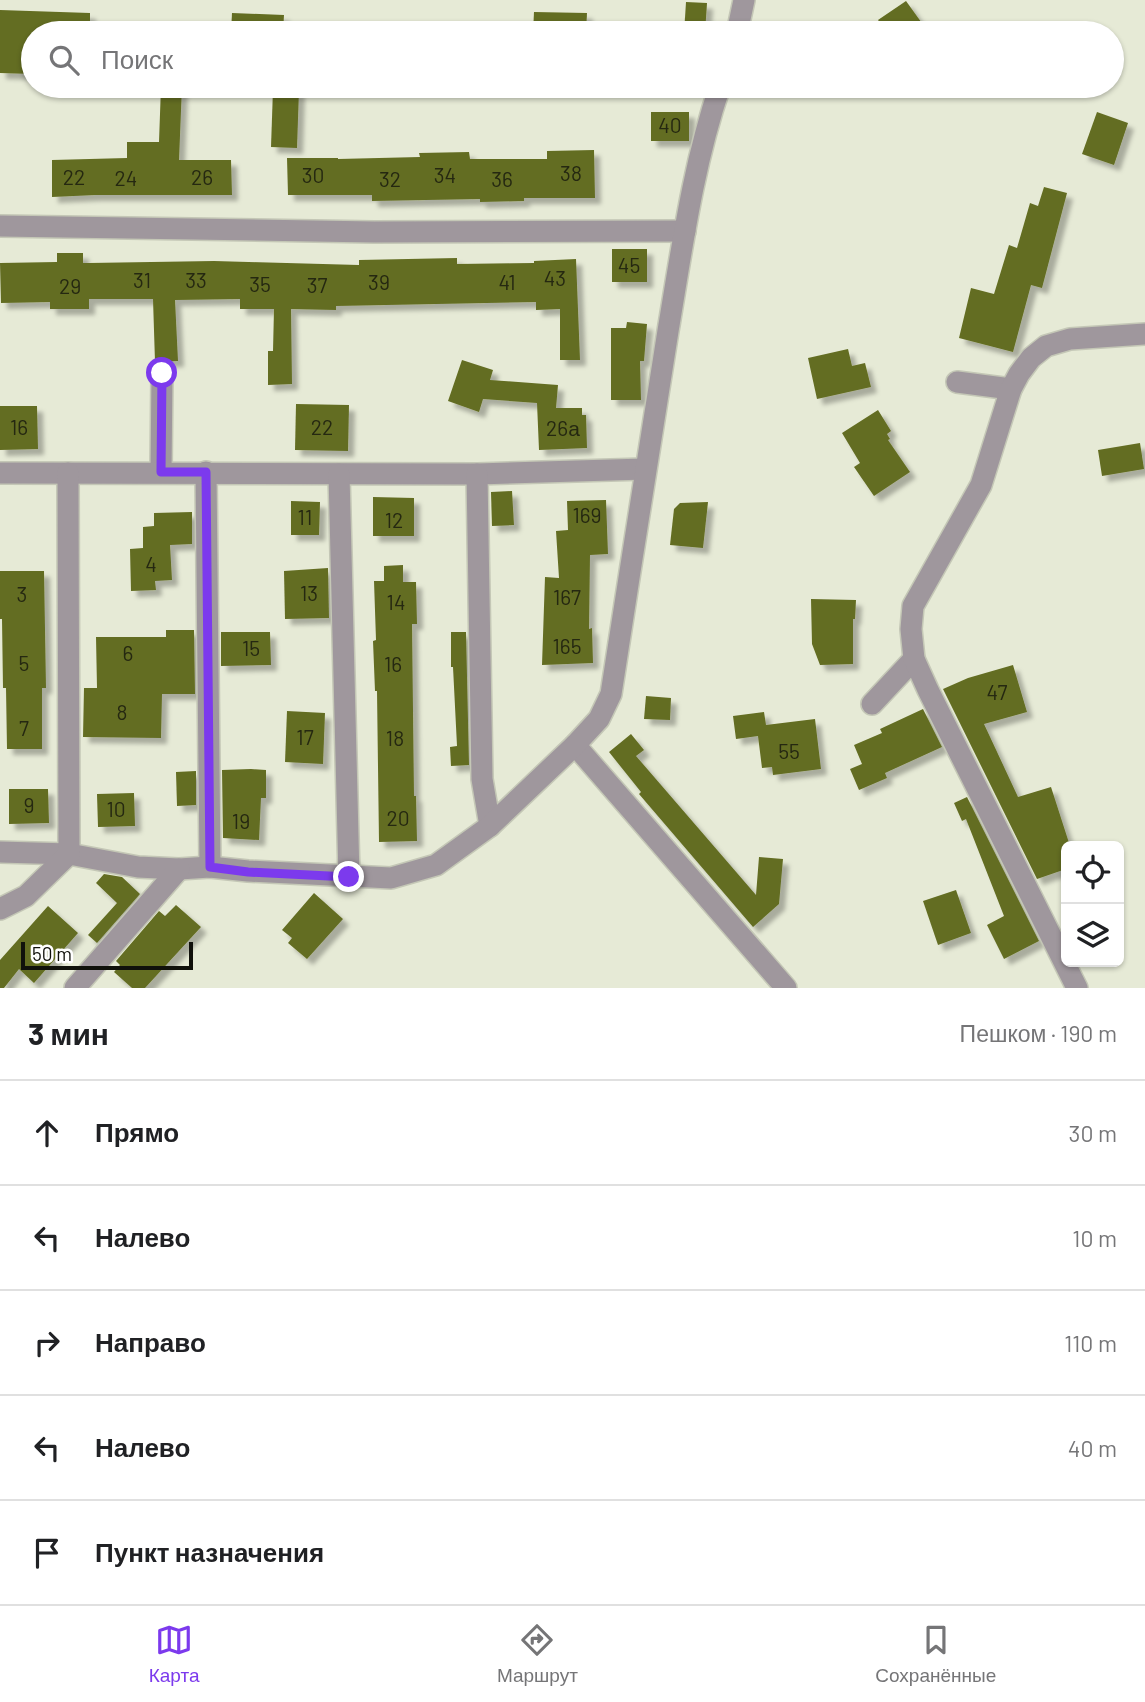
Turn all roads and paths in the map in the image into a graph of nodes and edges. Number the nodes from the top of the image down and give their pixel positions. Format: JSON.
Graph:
{"nodes":[{"id":1,"x":744,"y":0,"type":"edge"},
{"id":2,"x":740,"y":21,"type":"edge"},
{"id":3,"x":716,"y":98,"type":"edge"},
{"id":4,"x":0,"y":226,"type":"edge"},
{"id":5,"x":685,"y":231,"type":"junction"},
{"id":6,"x":1145,"y":334,"type":"edge"},
{"id":7,"x":162,"y":373,"type":"dead end"},
{"id":8,"x":957,"y":382,"type":"dead end"},
{"id":9,"x":1010,"y":390,"type":"junction"},
{"id":10,"x":645,"y":469,"type":"junction"},
{"id":11,"x":161,"y":472,"type":"junction"},
{"id":12,"x":206,"y":472,"type":"junction"},
{"id":13,"x":0,"y":473,"type":"edge"},
{"id":14,"x":68,"y":473,"type":"junction"},
{"id":15,"x":339,"y":474,"type":"junction"},
{"id":16,"x":477,"y":474,"type":"junction"},
{"id":17,"x":914,"y":659,"type":"junction"},
{"id":18,"x":872,"y":704,"type":"dead end"},
{"id":19,"x":575,"y":745,"type":"junction"},
{"id":20,"x":490,"y":826,"type":"junction"},
{"id":21,"x":0,"y":852,"type":"edge"},
{"id":22,"x":69,"y":854,"type":"junction"},
{"id":23,"x":210,"y":867,"type":"junction"},
{"id":24,"x":179,"y":869,"type":"junction"},
{"id":25,"x":349,"y":877,"type":"junction"},
{"id":26,"x":0,"y":909,"type":"edge"},
{"id":27,"x":75,"y":988,"type":"edge"},
{"id":28,"x":786,"y":988,"type":"edge"},
{"id":29,"x":1077,"y":988,"type":"edge"}],
"edges":[{"from":1,"to":2,"type":"street"},
{"from":3,"to":5,"type":"street"},
{"from":4,"to":5,"type":"street"},
{"from":5,"to":10,"type":"street"},
{"from":6,"to":9,"type":"street"},
{"from":7,"to":11,"type":"street"},
{"from":8,"to":9,"type":"street"},
{"from":9,"to":17,"type":"street"},
{"from":10,"to":16,"type":"street"},
{"from":10,"to":19,"type":"street"},
{"from":11,"to":12,"type":"street"},
{"from":11,"to":14,"type":"street"},
{"from":12,"to":15,"type":"street"},
{"from":12,"to":23,"type":"street"},
{"from":13,"to":14,"type":"street"},
{"from":14,"to":22,"type":"street"},
{"from":15,"to":16,"type":"street"},
{"from":15,"to":25,"type":"street"},
{"from":16,"to":20,"type":"street"},
{"from":17,"to":18,"type":"street"},
{"from":17,"to":29,"type":"street"},
{"from":19,"to":20,"type":"street"},
{"from":19,"to":28,"type":"street"},
{"from":20,"to":25,"type":"street"},
{"from":21,"to":22,"type":"street"},
{"from":22,"to":24,"type":"street"},
{"from":22,"to":26,"type":"street"},
{"from":23,"to":24,"type":"street"},
{"from":23,"to":25,"type":"street"},
{"from":24,"to":27,"type":"street"}]}
